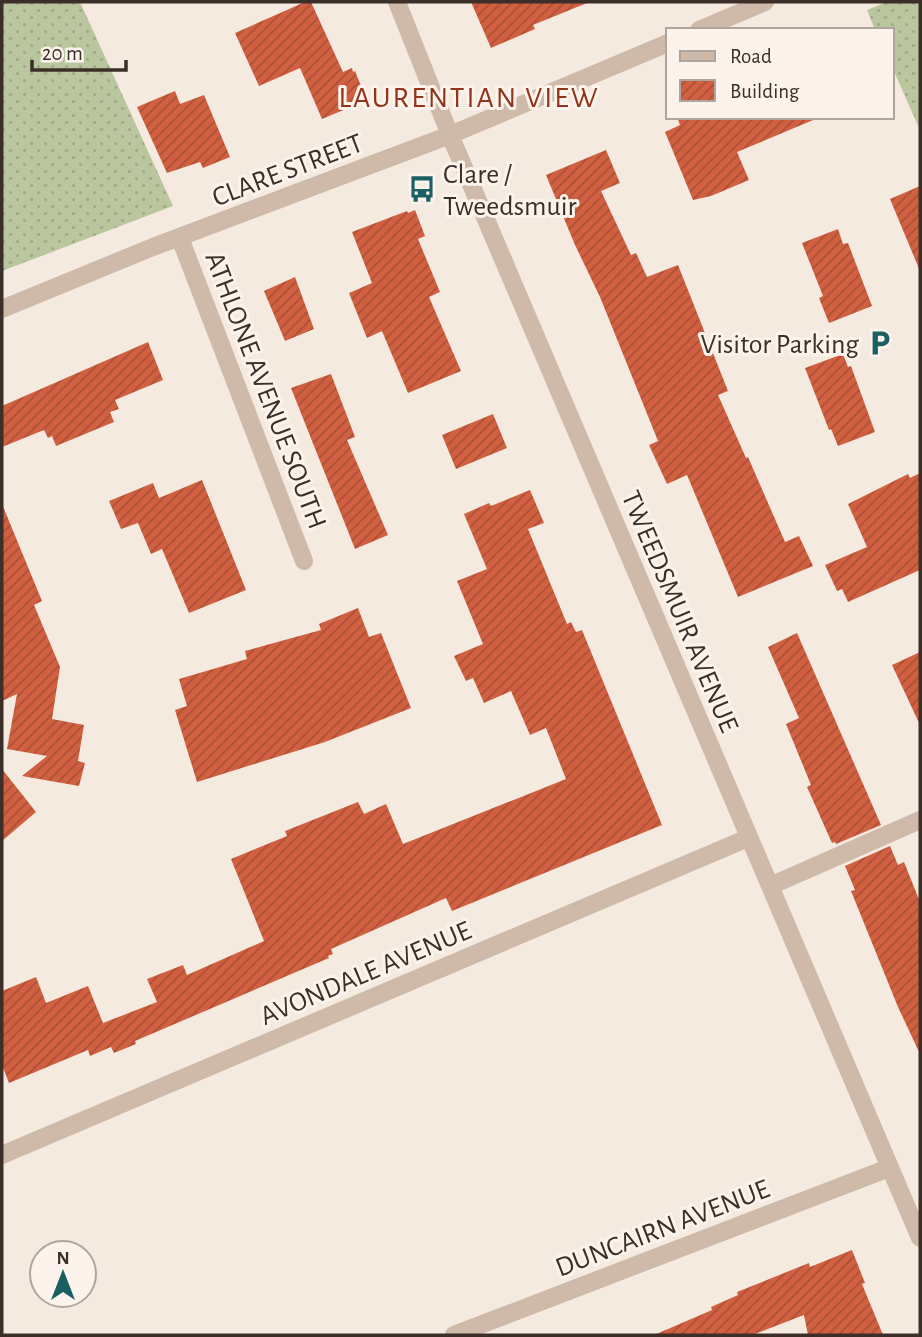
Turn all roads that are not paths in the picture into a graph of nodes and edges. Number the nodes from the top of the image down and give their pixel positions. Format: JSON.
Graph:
{"nodes":[{"id":1,"x":397,"y":2,"type":"edge"},
{"id":2,"x":765,"y":2,"type":"edge"},
{"id":3,"x":704,"y":28,"type":"edge"},
{"id":4,"x":666,"y":44,"type":"edge"},
{"id":5,"x":450,"y":135,"type":"junction"},
{"id":6,"x":180,"y":238,"type":"junction"},
{"id":7,"x":2,"y":309,"type":"edge"},
{"id":8,"x":304,"y":561,"type":"dead end"},
{"id":9,"x":920,"y":820,"type":"edge"},
{"id":10,"x":748,"y":838,"type":"junction"},
{"id":11,"x":770,"y":886,"type":"junction"},
{"id":12,"x":2,"y":1155,"type":"edge"},
{"id":13,"x":889,"y":1168,"type":"junction"},
{"id":14,"x":920,"y":1238,"type":"edge"},
{"id":15,"x":454,"y":1335,"type":"edge"}],
"edges":[{"from":1,"to":5,"type":"street","name":"TWEEDSMUIR AVENUE"},
{"from":2,"to":3,"type":"street"},
{"from":4,"to":5,"type":"street","name":"CLARE STREET"},
{"from":5,"to":6,"type":"street","name":"CLARE STREET"},
{"from":5,"to":10,"type":"street","name":"TWEEDSMUIR AVENUE"},
{"from":6,"to":7,"type":"street","name":"CLARE STREET"},
{"from":6,"to":8,"type":"street","name":"ATHLONE AVENUE SOUTH"},
{"from":9,"to":11,"type":"street"},
{"from":10,"to":11,"type":"street","name":"TWEEDSMUIR AVENUE"},
{"from":10,"to":12,"type":"street","name":"AVONDALE AVENUE"},
{"from":11,"to":13,"type":"street","name":"TWEEDSMUIR AVENUE"},
{"from":13,"to":14,"type":"street","name":"TWEEDSMUIR AVENUE"},
{"from":13,"to":15,"type":"street","name":"DUNCAIRN AVENUE"}]}
